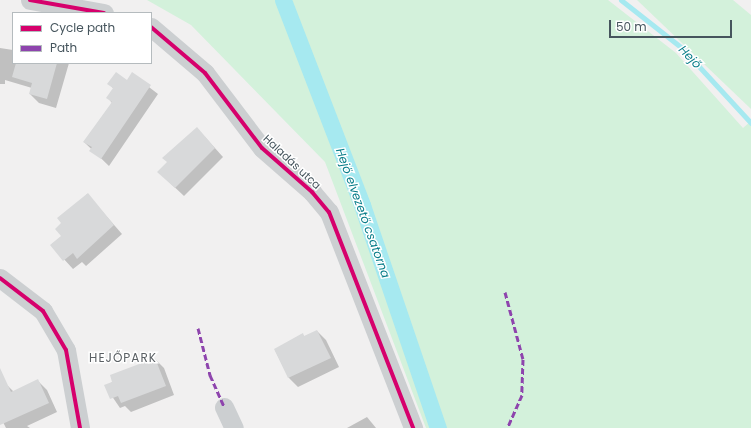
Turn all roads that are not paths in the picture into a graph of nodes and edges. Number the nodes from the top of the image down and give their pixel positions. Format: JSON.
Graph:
{"nodes":[{"id":1,"x":30,"y":0,"type":"edge"},
{"id":2,"x":98,"y":12,"type":"edge"},
{"id":3,"x":152,"y":28,"type":"edge"},
{"id":4,"x":0,"y":278,"type":"edge"},
{"id":5,"x":224,"y":407,"type":"dead end"},
{"id":6,"x":80,"y":428,"type":"edge"},
{"id":7,"x":234,"y":428,"type":"edge"},
{"id":8,"x":413,"y":428,"type":"edge"}],
"edges":[{"from":1,"to":2,"type":"street"},
{"from":3,"to":8,"type":"street","name":"Haladás utca"},
{"from":4,"to":6,"type":"street"},
{"from":5,"to":7,"type":"street"}]}
